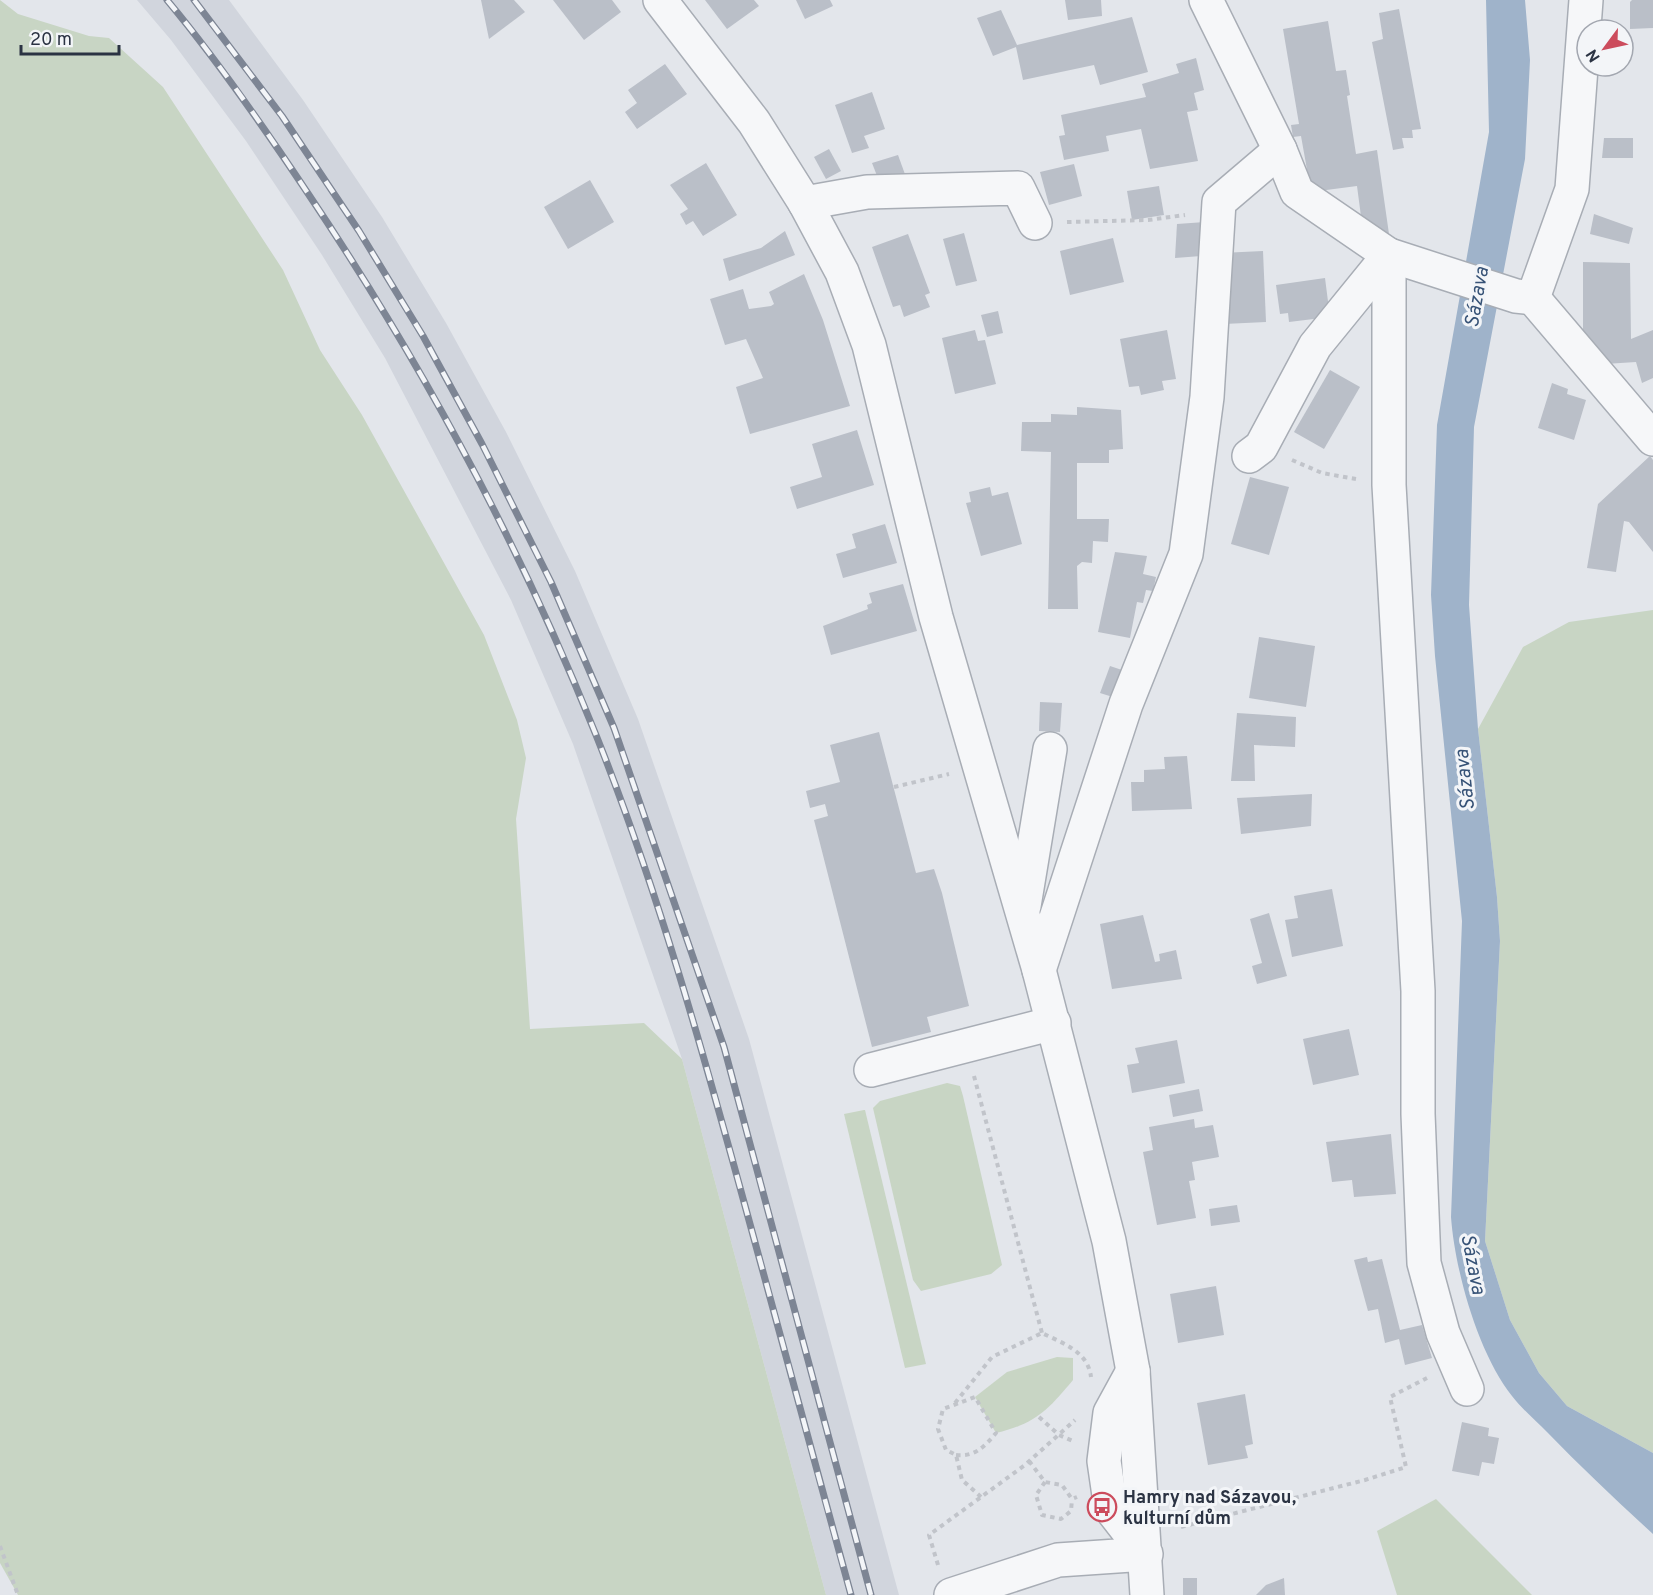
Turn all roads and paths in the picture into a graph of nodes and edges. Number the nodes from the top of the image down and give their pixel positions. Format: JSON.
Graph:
{"nodes":[{"id":1,"x":660,"y":0,"type":"edge"},
{"id":2,"x":1206,"y":0,"type":"edge"},
{"id":3,"x":1586,"y":0,"type":"edge"},
{"id":4,"x":1280,"y":150,"type":"junction"},
{"id":5,"x":806,"y":203,"type":"junction"},
{"id":6,"x":1218,"y":210,"type":"junction"},
{"id":7,"x":1035,"y":223,"type":"joint"},
{"id":8,"x":1389,"y":255,"type":"junction"},
{"id":9,"x":1525,"y":297,"type":"junction"},
{"id":10,"x":1653,"y":439,"type":"edge"},
{"id":11,"x":1255,"y":452,"type":"joint"},
{"id":12,"x":1389,"y":485,"type":"junction"},
{"id":13,"x":1050,"y":749,"type":"dead end"},
{"id":14,"x":961,"y":771,"type":"dead end"},
{"id":15,"x":894,"y":787,"type":"dead end"},
{"id":16,"x":1023,"y":914,"type":"junction"},
{"id":17,"x":1039,"y":970,"type":"junction"},
{"id":18,"x":1054,"y":1023,"type":"junction"},
{"id":19,"x":965,"y":1046,"type":"junction"},
{"id":20,"x":870,"y":1070,"type":"dead end"},
{"id":21,"x":1042,"y":1333,"type":"junction"},
{"id":22,"x":1435,"y":1374,"type":"dead end"},
{"id":23,"x":1092,"y":1380,"type":"dead end"},
{"id":24,"x":1467,"y":1389,"type":"dead end"},
{"id":25,"x":955,"y":1404,"type":"junction"},
{"id":26,"x":1039,"y":1417,"type":"dead end"},
{"id":27,"x":1077,"y":1419,"type":"dead end"},
{"id":28,"x":1059,"y":1435,"type":"junction"},
{"id":29,"x":956,"y":1455,"type":"junction"},
{"id":30,"x":1045,"y":1482,"type":"dead end"},
{"id":31,"x":981,"y":1497,"type":"junction"},
{"id":32,"x":1072,"y":1499,"type":"dead end"},
{"id":33,"x":1181,"y":1527,"type":"dead end"},
{"id":34,"x":0,"y":1546,"type":"edge"},
{"id":35,"x":1146,"y":1554,"type":"junction"},
{"id":36,"x":946,"y":1585,"type":"edge"},
{"id":37,"x":18,"y":1595,"type":"edge"},
{"id":38,"x":1146,"y":1595,"type":"edge"}],
"edges":[{"from":1,"to":5,"type":"street"},
{"from":2,"to":4,"type":"street"},
{"from":3,"to":9,"type":"street"},
{"from":4,"to":6,"type":"street"},
{"from":4,"to":8,"type":"street"},
{"from":5,"to":7,"type":"street"},
{"from":5,"to":16,"type":"street"},
{"from":6,"to":7,"type":"path"},
{"from":6,"to":17,"type":"street"},
{"from":8,"to":9,"type":"street"},
{"from":8,"to":11,"type":"street"},
{"from":8,"to":12,"type":"street"},
{"from":9,"to":10,"type":"street"},
{"from":11,"to":12,"type":"path"},
{"from":12,"to":24,"type":"street"},
{"from":13,"to":16,"type":"street"},
{"from":14,"to":15,"type":"path"},
{"from":16,"to":17,"type":"street"},
{"from":17,"to":18,"type":"street"},
{"from":18,"to":19,"type":"street"},
{"from":18,"to":35,"type":"street"},
{"from":19,"to":20,"type":"street"},
{"from":19,"to":21,"type":"path"},
{"from":21,"to":23,"type":"path"},
{"from":21,"to":25,"type":"path"},
{"from":22,"to":33,"type":"path"},
{"from":25,"to":29,"type":"path"},
{"from":25,"to":29,"type":"path"},
{"from":26,"to":28,"type":"path"},
{"from":27,"to":28,"type":"path"},
{"from":28,"to":31,"type":"path"},
{"from":29,"to":31,"type":"path"},
{"from":30,"to":32,"type":"path"},
{"from":31,"to":36,"type":"path"},
{"from":34,"to":37,"type":"path"},
{"from":35,"to":36,"type":"street"},
{"from":35,"to":38,"type":"street"}]}
